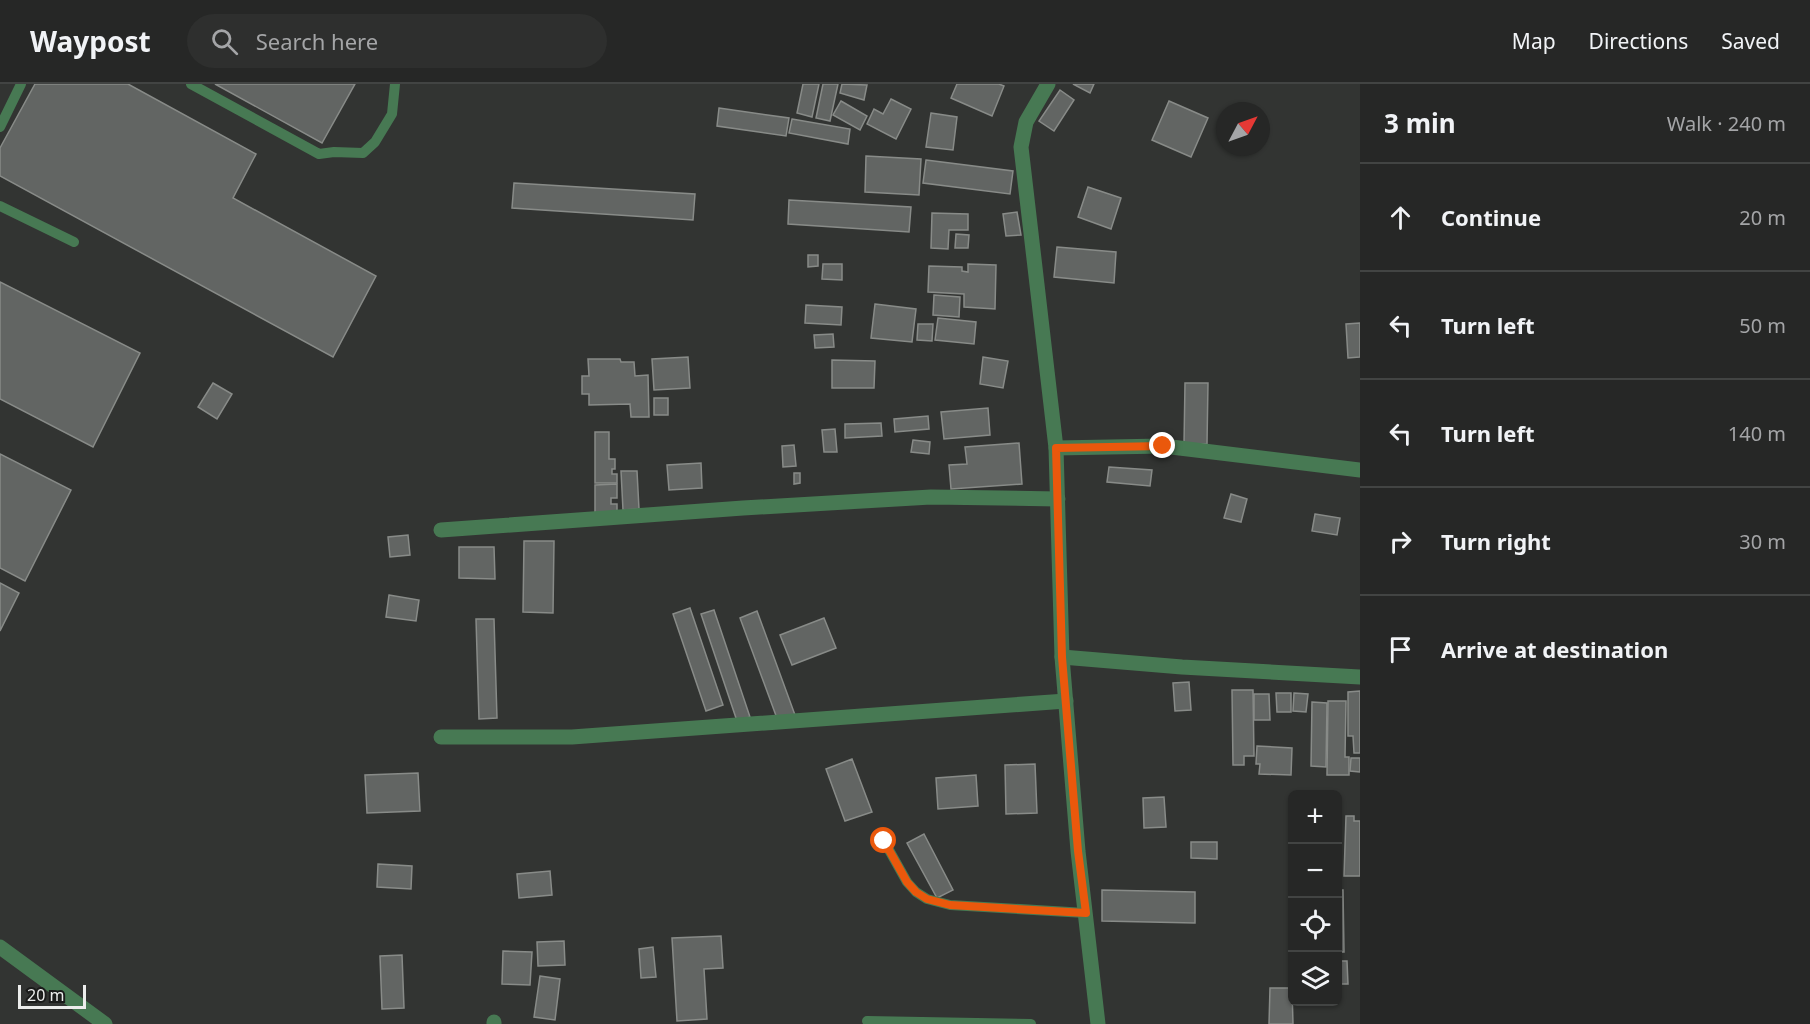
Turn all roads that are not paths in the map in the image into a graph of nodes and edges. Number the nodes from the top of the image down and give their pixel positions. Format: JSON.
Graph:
{"nodes":[{"id":1,"x":21,"y":84,"type":"edge"},
{"id":2,"x":191,"y":84,"type":"edge"},
{"id":3,"x":395,"y":84,"type":"edge"},
{"id":4,"x":1048,"y":84,"type":"edge"},
{"id":5,"x":0,"y":127,"type":"edge"},
{"id":6,"x":0,"y":207,"type":"edge"},
{"id":7,"x":74,"y":242,"type":"dead end"},
{"id":8,"x":1056,"y":448,"type":"junction"},
{"id":9,"x":1360,"y":470,"type":"edge"},
{"id":10,"x":1058,"y":500,"type":"junction"},
{"id":11,"x":441,"y":530,"type":"dead end"},
{"id":12,"x":1062,"y":657,"type":"junction"},
{"id":13,"x":1360,"y":677,"type":"edge"},
{"id":14,"x":1066,"y":701,"type":"junction"},
{"id":15,"x":441,"y":737,"type":"dead end"},
{"id":16,"x":884,"y":841,"type":"dead end"},
{"id":17,"x":1086,"y":913,"type":"junction"},
{"id":18,"x":0,"y":948,"type":"edge"},
{"id":19,"x":867,"y":1021,"type":"dead end"},
{"id":20,"x":105,"y":1024,"type":"edge"},
{"id":21,"x":1031,"y":1024,"type":"edge"},
{"id":22,"x":1098,"y":1024,"type":"edge"}],
"edges":[{"from":1,"to":5,"type":"lane"},
{"from":2,"to":3,"type":"lane"},
{"from":4,"to":8,"type":"street"},
{"from":6,"to":7,"type":"lane"},
{"from":8,"to":9,"type":"street"},
{"from":8,"to":10,"type":"street"},
{"from":10,"to":11,"type":"street"},
{"from":10,"to":12,"type":"street"},
{"from":12,"to":13,"type":"street"},
{"from":12,"to":14,"type":"street"},
{"from":14,"to":15,"type":"street"},
{"from":14,"to":17,"type":"street"},
{"from":16,"to":17,"type":"lane"},
{"from":17,"to":22,"type":"street"},
{"from":18,"to":20,"type":"street"},
{"from":19,"to":21,"type":"lane"}]}
